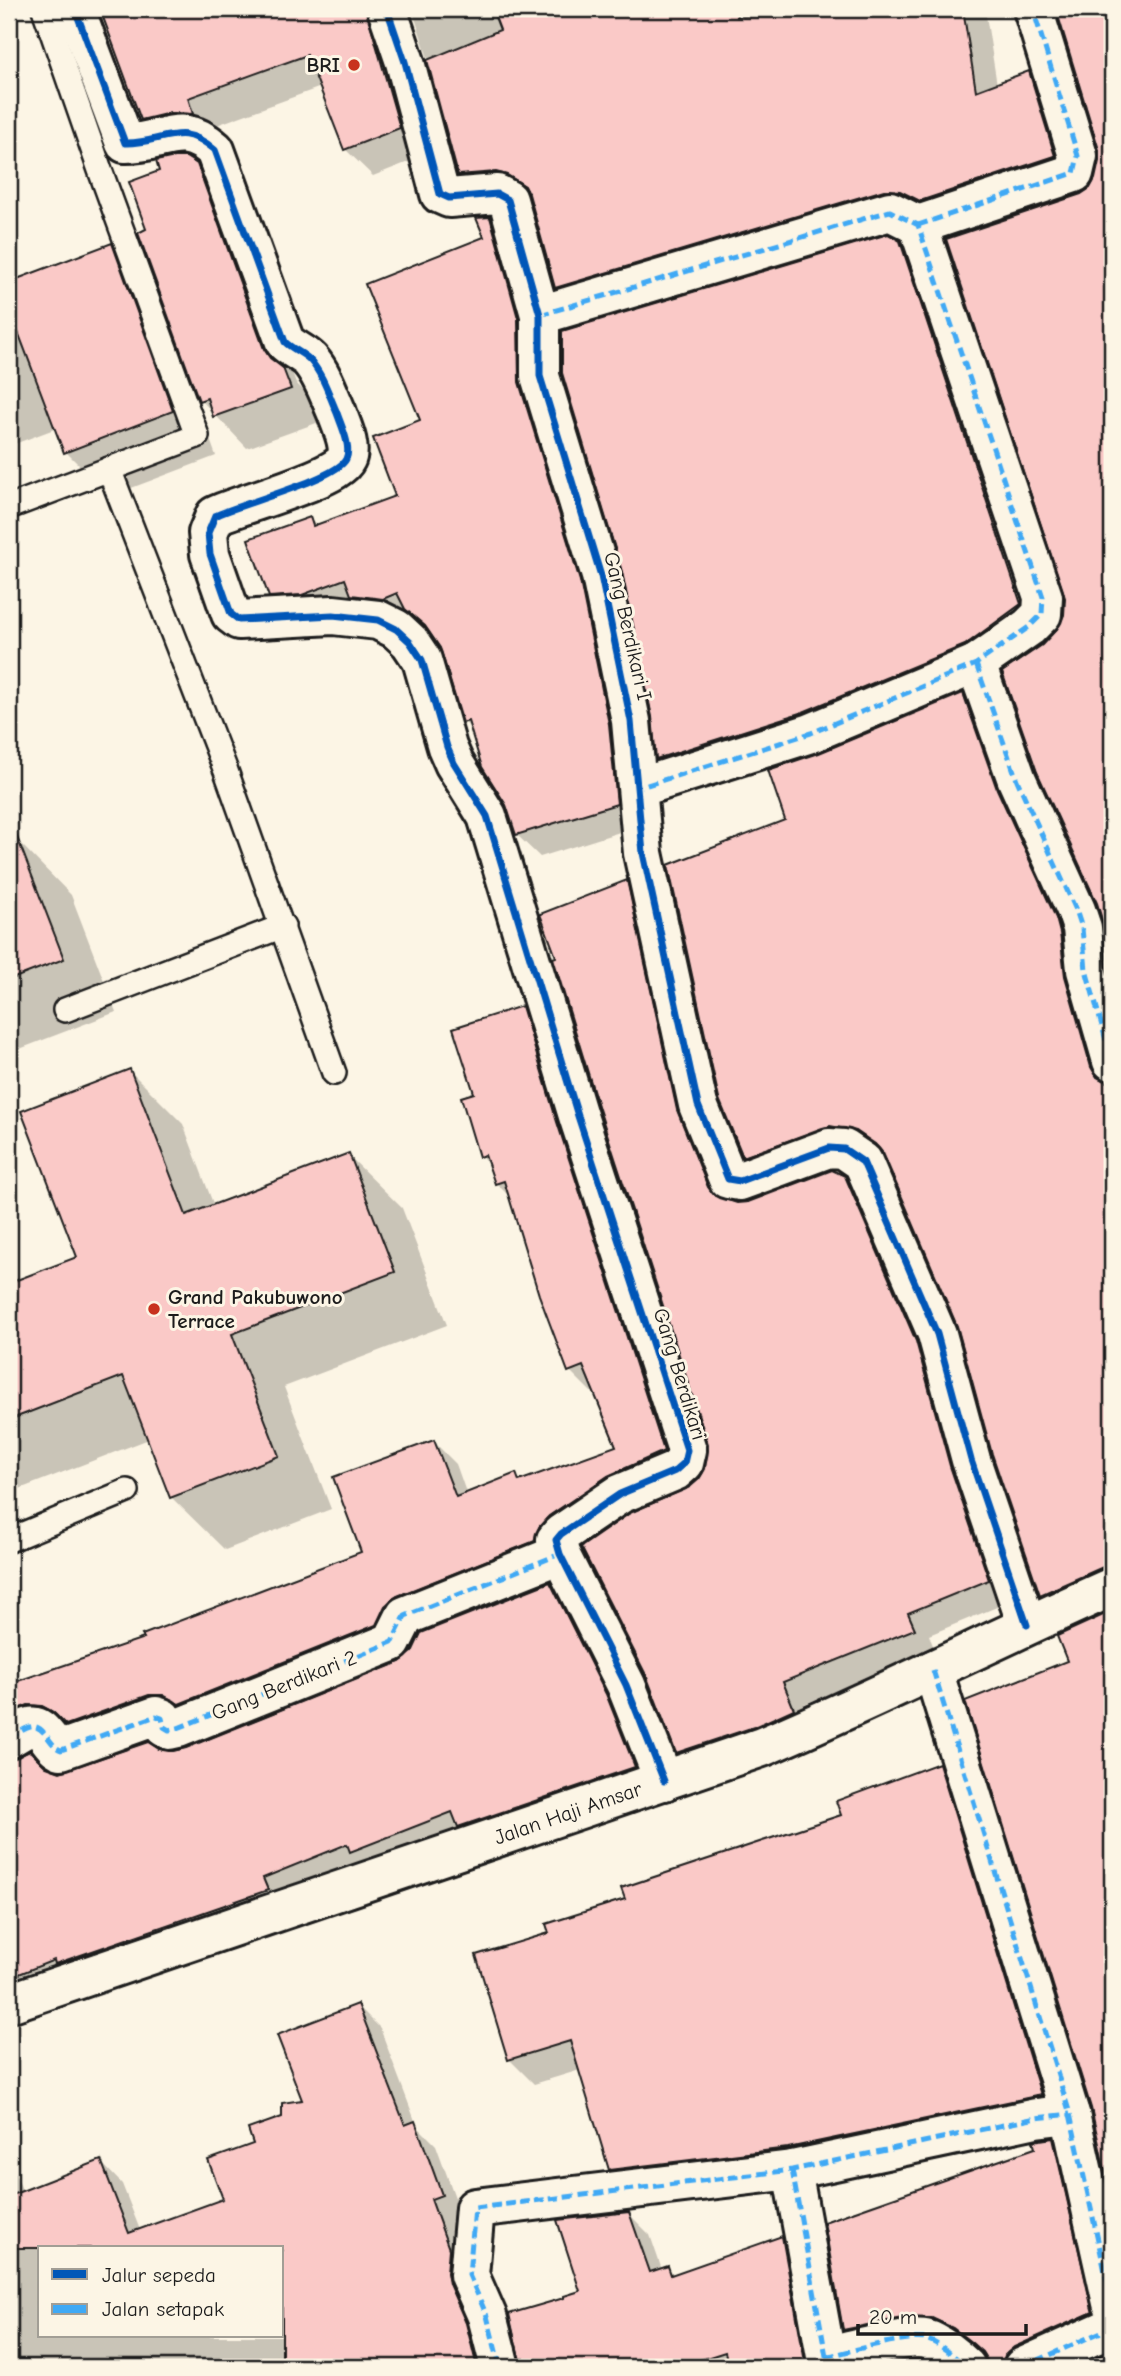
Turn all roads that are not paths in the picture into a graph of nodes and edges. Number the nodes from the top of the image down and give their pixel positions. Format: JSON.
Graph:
{"nodes":[{"id":1,"x":44,"y":9,"type":"edge"},
{"id":2,"x":75,"y":9,"type":"edge"},
{"id":3,"x":387,"y":9,"type":"edge"},
{"id":4,"x":1032,"y":9,"type":"edge"},
{"id":5,"x":918,"y":225,"type":"junction"},
{"id":6,"x":540,"y":315,"type":"junction"},
{"id":7,"x":109,"y":469,"type":"junction"},
{"id":8,"x":9,"y":507,"type":"edge"},
{"id":9,"x":976,"y":664,"type":"junction"},
{"id":10,"x":638,"y":788,"type":"junction"},
{"id":11,"x":283,"y":926,"type":"junction"},
{"id":12,"x":65,"y":1010,"type":"dead end"},
{"id":13,"x":1112,"y":1061,"type":"edge"},
{"id":14,"x":334,"y":1073,"type":"dead end"},
{"id":15,"x":127,"y":1492,"type":"dead end"},
{"id":16,"x":9,"y":1540,"type":"edge"},
{"id":17,"x":560,"y":1554,"type":"junction"},
{"id":18,"x":1112,"y":1587,"type":"edge"},
{"id":19,"x":1027,"y":1625,"type":"junction"},
{"id":20,"x":933,"y":1670,"type":"junction"},
{"id":21,"x":9,"y":1738,"type":"edge"},
{"id":22,"x":664,"y":1781,"type":"junction"},
{"id":23,"x":9,"y":2003,"type":"edge"},
{"id":24,"x":1070,"y":2114,"type":"junction"},
{"id":25,"x":792,"y":2170,"type":"junction"},
{"id":26,"x":1112,"y":2303,"type":"edge"},
{"id":27,"x":1112,"y":2327,"type":"edge"},
{"id":28,"x":827,"y":2362,"type":"edge"},
{"id":29,"x":500,"y":2367,"type":"edge"},
{"id":30,"x":967,"y":2367,"type":"edge"},
{"id":31,"x":1024,"y":2367,"type":"edge"}],
"edges":[{"from":1,"to":7,"type":"lane"},
{"from":2,"to":17,"type":"street","name":"Gang Berdikari"},
{"from":3,"to":6,"type":"street","name":"Gang Berdikari I"},
{"from":4,"to":5,"type":"street"},
{"from":5,"to":6,"type":"street"},
{"from":5,"to":9,"type":"street"},
{"from":6,"to":10,"type":"street","name":"Gang Berdikari I"},
{"from":7,"to":8,"type":"lane"},
{"from":7,"to":11,"type":"lane"},
{"from":9,"to":10,"type":"street"},
{"from":9,"to":13,"type":"street"},
{"from":10,"to":19,"type":"street","name":"Gang Berdikari I"},
{"from":11,"to":12,"type":"lane"},
{"from":11,"to":14,"type":"lane"},
{"from":15,"to":16,"type":"lane"},
{"from":17,"to":21,"type":"street","name":"Gang Berdikari 2"},
{"from":17,"to":22,"type":"street"},
{"from":18,"to":19,"type":"street","name":"Jalan Haji Amsar"},
{"from":19,"to":20,"type":"street","name":"Jalan Haji Amsar"},
{"from":20,"to":22,"type":"street","name":"Jalan Haji Amsar"},
{"from":20,"to":24,"type":"street"},
{"from":22,"to":23,"type":"street","name":"Jalan Haji Amsar"},
{"from":24,"to":25,"type":"street"},
{"from":24,"to":26,"type":"street"},
{"from":25,"to":28,"type":"street"},
{"from":25,"to":29,"type":"street"},
{"from":27,"to":31,"type":"street"},
{"from":28,"to":30,"type":"street"}]}
